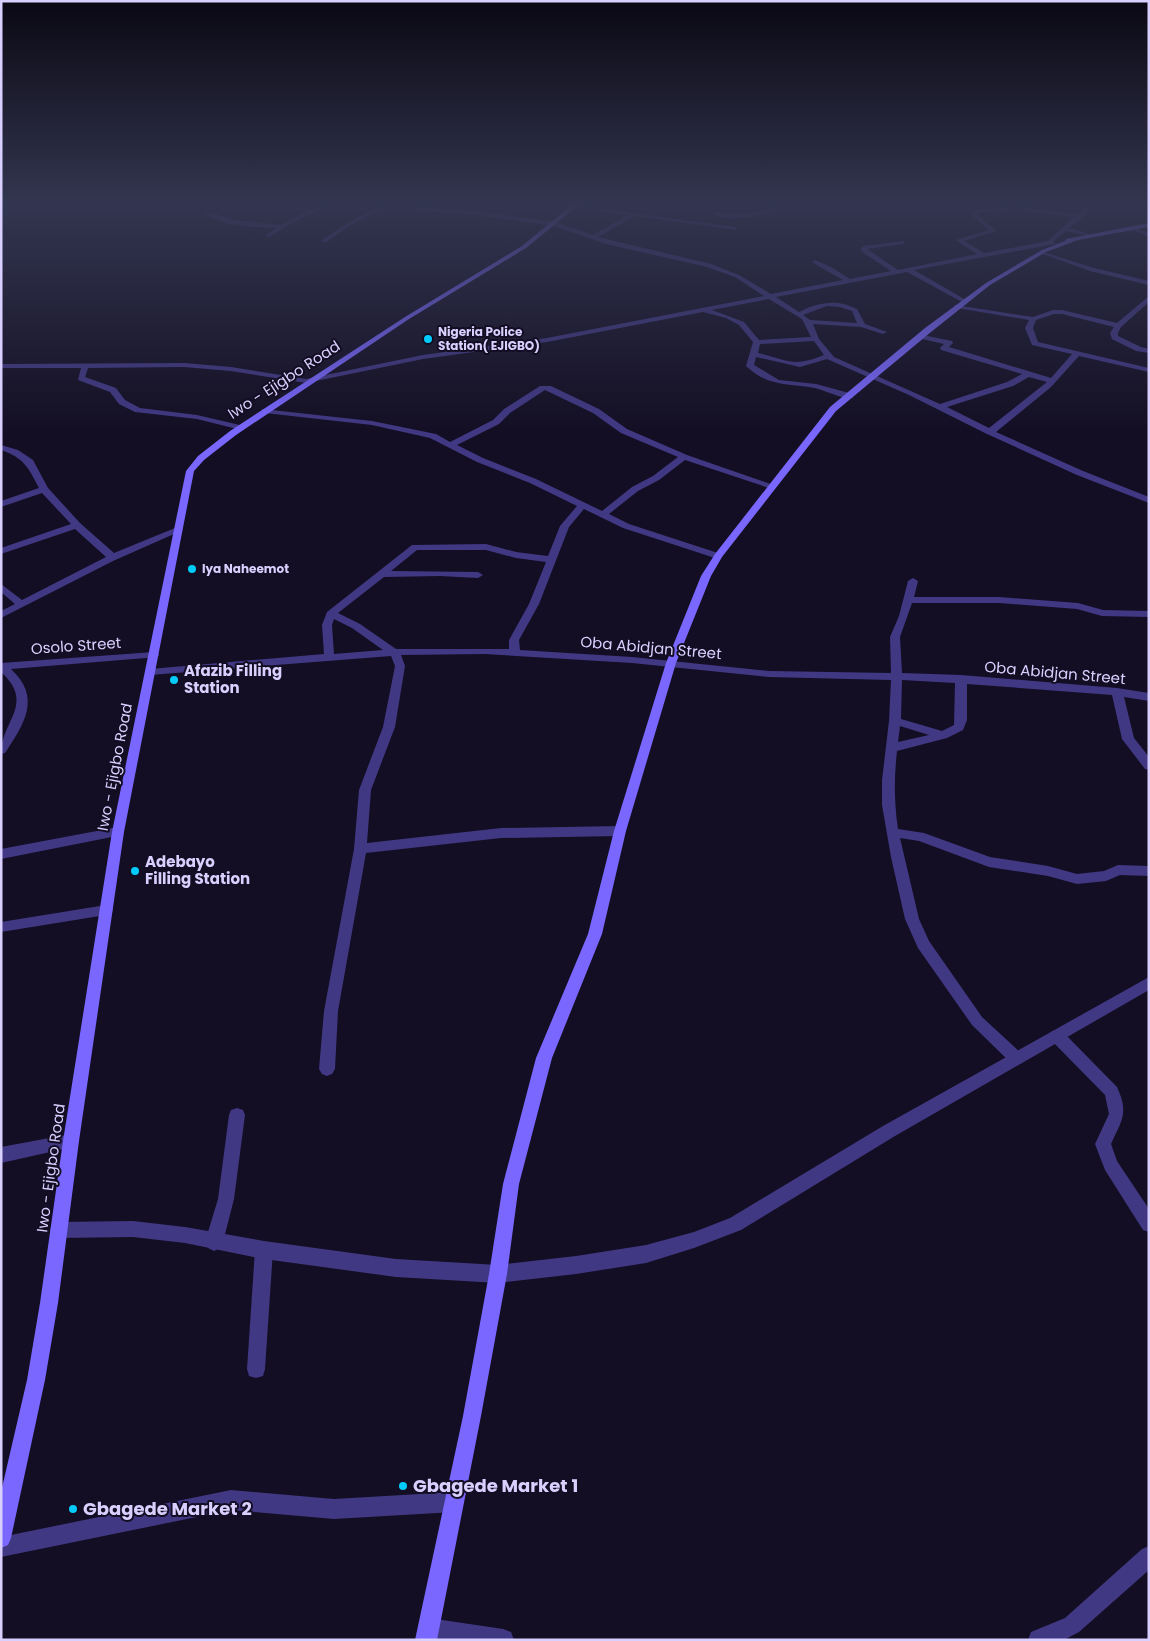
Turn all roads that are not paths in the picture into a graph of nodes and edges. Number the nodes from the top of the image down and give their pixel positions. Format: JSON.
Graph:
{"nodes":[{"id":1,"x":472,"y":280,"type":"edge"},
{"id":2,"x":743,"y":280,"type":"edge"},
{"id":3,"x":856,"y":280,"type":"edge"},
{"id":4,"x":927,"y":280,"type":"edge"},
{"id":5,"x":995,"y":280,"type":"edge"},
{"id":6,"x":1134,"y":280,"type":"edge"},
{"id":7,"x":849,"y":281,"type":"joint"},
{"id":8,"x":1149,"y":283,"type":"edge"},
{"id":9,"x":770,"y":296,"type":"junction"},
{"id":10,"x":1149,"y":298,"type":"edge"},
{"id":11,"x":964,"y":300,"type":"junction"},
{"id":12,"x":957,"y":306,"type":"junction"},
{"id":13,"x":703,"y":309,"type":"junction"},
{"id":14,"x":858,"y":314,"type":"junction"},
{"id":15,"x":849,"y":315,"type":"dead end"},
{"id":16,"x":840,"y":316,"type":"dead end"},
{"id":17,"x":804,"y":318,"type":"junction"},
{"id":18,"x":1033,"y":319,"type":"junction"},
{"id":19,"x":862,"y":325,"type":"junction"},
{"id":20,"x":1118,"y":326,"type":"junction"},
{"id":21,"x":884,"y":332,"type":"dead end"},
{"id":22,"x":921,"y":336,"type":"junction"},
{"id":23,"x":816,"y":339,"type":"junction"},
{"id":24,"x":756,"y":342,"type":"junction"},
{"id":25,"x":1149,"y":350,"type":"edge"},
{"id":26,"x":1078,"y":352,"type":"junction"},
{"id":27,"x":753,"y":354,"type":"junction"},
{"id":28,"x":827,"y":356,"type":"junction"},
{"id":29,"x":1,"y":366,"type":"edge"},
{"id":30,"x":85,"y":366,"type":"junction"},
{"id":31,"x":1149,"y":370,"type":"edge"},
{"id":32,"x":1028,"y":374,"type":"junction"},
{"id":33,"x":872,"y":377,"type":"junction"},
{"id":34,"x":315,"y":380,"type":"junction"},
{"id":35,"x":1051,"y":381,"type":"junction"},
{"id":36,"x":850,"y":396,"type":"junction"},
{"id":37,"x":940,"y":407,"type":"junction"},
{"id":38,"x":265,"y":411,"type":"junction"},
{"id":39,"x":241,"y":428,"type":"junction"},
{"id":40,"x":990,"y":432,"type":"junction"},
{"id":41,"x":450,"y":445,"type":"junction"},
{"id":42,"x":1,"y":447,"type":"edge"},
{"id":43,"x":684,"y":457,"type":"junction"},
{"id":44,"x":772,"y":486,"type":"junction"},
{"id":45,"x":44,"y":489,"type":"junction"},
{"id":46,"x":1149,"y":500,"type":"edge"},
{"id":47,"x":1,"y":504,"type":"edge"},
{"id":48,"x":583,"y":505,"type":"junction"},
{"id":49,"x":603,"y":514,"type":"junction"},
{"id":50,"x":77,"y":525,"type":"junction"},
{"id":51,"x":178,"y":530,"type":"junction"},
{"id":52,"x":1,"y":551,"type":"edge"},
{"id":53,"x":718,"y":556,"type":"junction"},
{"id":54,"x":113,"y":558,"type":"junction"},
{"id":55,"x":553,"y":560,"type":"junction"},
{"id":56,"x":381,"y":574,"type":"junction"},
{"id":57,"x":478,"y":575,"type":"dead end"},
{"id":58,"x":912,"y":581,"type":"dead end"},
{"id":59,"x":1,"y":587,"type":"edge"},
{"id":60,"x":908,"y":600,"type":"junction"},
{"id":61,"x":21,"y":604,"type":"junction"},
{"id":62,"x":331,"y":614,"type":"junction"},
{"id":63,"x":1149,"y":614,"type":"edge"},
{"id":64,"x":1,"y":615,"type":"edge"},
{"id":65,"x":394,"y":652,"type":"junction"},
{"id":66,"x":515,"y":653,"type":"junction"},
{"id":67,"x":154,"y":655,"type":"junction"},
{"id":68,"x":329,"y":656,"type":"junction"},
{"id":69,"x":671,"y":663,"type":"junction"},
{"id":70,"x":1,"y":666,"type":"edge"},
{"id":71,"x":150,"y":672,"type":"junction"},
{"id":72,"x":896,"y":676,"type":"junction"},
{"id":73,"x":961,"y":679,"type":"junction"},
{"id":74,"x":1117,"y":692,"type":"junction"},
{"id":75,"x":1149,"y":697,"type":"edge"},
{"id":76,"x":895,"y":721,"type":"junction"},
{"id":77,"x":943,"y":735,"type":"junction"},
{"id":78,"x":892,"y":748,"type":"junction"},
{"id":79,"x":1,"y":750,"type":"edge"},
{"id":80,"x":1149,"y":766,"type":"edge"},
{"id":81,"x":620,"y":831,"type":"junction"},
{"id":82,"x":118,"y":832,"type":"junction"},
{"id":83,"x":892,"y":833,"type":"junction"},
{"id":84,"x":360,"y":849,"type":"junction"},
{"id":85,"x":1,"y":854,"type":"edge"},
{"id":86,"x":1149,"y":872,"type":"edge"},
{"id":87,"x":106,"y":910,"type":"junction"},
{"id":88,"x":1,"y":927,"type":"edge"},
{"id":89,"x":1147,"y":987,"type":"edge"},
{"id":90,"x":1057,"y":1036,"type":"junction"},
{"id":91,"x":1016,"y":1058,"type":"junction"},
{"id":92,"x":327,"y":1069,"type":"dead end"},
{"id":93,"x":236,"y":1115,"type":"dead end"},
{"id":94,"x":71,"y":1141,"type":"junction"},
{"id":95,"x":1,"y":1156,"type":"edge"},
{"id":96,"x":1149,"y":1224,"type":"edge"},
{"id":97,"x":58,"y":1230,"type":"junction"},
{"id":98,"x":214,"y":1242,"type":"junction"},
{"id":99,"x":264,"y":1250,"type":"junction"},
{"id":100,"x":498,"y":1274,"type":"junction"},
{"id":101,"x":256,"y":1369,"type":"dead end"},
{"id":102,"x":454,"y":1502,"type":"junction"},
{"id":103,"x":1,"y":1538,"type":"edge"},
{"id":104,"x":1,"y":1547,"type":"edge"},
{"id":105,"x":1149,"y":1556,"type":"edge"},
{"id":106,"x":427,"y":1634,"type":"edge"},
{"id":107,"x":503,"y":1640,"type":"edge"},
{"id":108,"x":1039,"y":1640,"type":"edge"}],
"edges":[{"from":1,"to":34,"type":"main road","name":"Iwo - Ejigbo Road"},
{"from":2,"to":9,"type":"street"},
{"from":3,"to":7,"type":"street"},
{"from":4,"to":11,"type":"street"},
{"from":5,"to":11,"type":"main road"},
{"from":6,"to":8,"type":"street"},
{"from":7,"to":9,"type":"street"},
{"from":9,"to":13,"type":"street"},
{"from":9,"to":17,"type":"street"},
{"from":10,"to":20,"type":"street"},
{"from":11,"to":12,"type":"main road"},
{"from":12,"to":18,"type":"street"},
{"from":12,"to":22,"type":"main road"},
{"from":13,"to":24,"type":"street"},
{"from":13,"to":34,"type":"street"},
{"from":14,"to":15,"type":"street"},
{"from":14,"to":17,"type":"street"},
{"from":14,"to":19,"type":"street"},
{"from":16,"to":17,"type":"street"},
{"from":17,"to":19,"type":"street"},
{"from":17,"to":23,"type":"street"},
{"from":18,"to":20,"type":"street"},
{"from":18,"to":26,"type":"street"},
{"from":19,"to":21,"type":"street"},
{"from":20,"to":25,"type":"street"},
{"from":22,"to":32,"type":"street"},
{"from":22,"to":33,"type":"main road"},
{"from":23,"to":24,"type":"street"},
{"from":23,"to":28,"type":"street"},
{"from":24,"to":27,"type":"street"},
{"from":26,"to":31,"type":"street"},
{"from":26,"to":35,"type":"street"},
{"from":27,"to":28,"type":"street"},
{"from":27,"to":36,"type":"street"},
{"from":28,"to":33,"type":"street"},
{"from":29,"to":30,"type":"street"},
{"from":30,"to":34,"type":"street"},
{"from":30,"to":39,"type":"street"},
{"from":32,"to":35,"type":"street"},
{"from":32,"to":37,"type":"street"},
{"from":33,"to":36,"type":"main road"},
{"from":33,"to":37,"type":"street"},
{"from":34,"to":38,"type":"main road","name":"Iwo - Ejigbo Road"},
{"from":35,"to":40,"type":"street"},
{"from":36,"to":44,"type":"main road"},
{"from":37,"to":40,"type":"street"},
{"from":38,"to":39,"type":"main road","name":"Iwo - Ejigbo Road"},
{"from":38,"to":41,"type":"street"},
{"from":39,"to":51,"type":"main road","name":"Iwo - Ejigbo Road"},
{"from":40,"to":46,"type":"street"},
{"from":41,"to":43,"type":"street"},
{"from":41,"to":48,"type":"street"},
{"from":42,"to":45,"type":"street"},
{"from":43,"to":44,"type":"street"},
{"from":43,"to":49,"type":"street"},
{"from":44,"to":53,"type":"main road"},
{"from":45,"to":47,"type":"street"},
{"from":45,"to":50,"type":"street"},
{"from":48,"to":49,"type":"street"},
{"from":48,"to":55,"type":"street"},
{"from":49,"to":53,"type":"street"},
{"from":50,"to":52,"type":"street"},
{"from":50,"to":54,"type":"street"},
{"from":51,"to":54,"type":"street"},
{"from":51,"to":67,"type":"main road","name":"Iwo - Ejigbo Road"},
{"from":53,"to":69,"type":"main road"},
{"from":54,"to":61,"type":"street"},
{"from":55,"to":56,"type":"street"},
{"from":55,"to":66,"type":"street"},
{"from":56,"to":57,"type":"street"},
{"from":56,"to":62,"type":"street"},
{"from":58,"to":60,"type":"street"},
{"from":59,"to":61,"type":"street"},
{"from":60,"to":63,"type":"street"},
{"from":60,"to":72,"type":"street"},
{"from":61,"to":64,"type":"street"},
{"from":62,"to":65,"type":"street"},
{"from":62,"to":68,"type":"street"},
{"from":65,"to":66,"type":"street","name":"Oba Abidjan Street"},
{"from":65,"to":68,"type":"street","name":"Oba Abidjan Street"},
{"from":65,"to":84,"type":"street"},
{"from":66,"to":69,"type":"street","name":"Oba Abidjan Street"},
{"from":67,"to":70,"type":"street","name":"Osolo Street"},
{"from":67,"to":71,"type":"main road","name":"Iwo - Ejigbo Road"},
{"from":68,"to":71,"type":"street","name":"Oba Abidjan Street"},
{"from":69,"to":72,"type":"street","name":"Oba Abidjan Street"},
{"from":69,"to":81,"type":"main road"},
{"from":70,"to":79,"type":"street"},
{"from":71,"to":82,"type":"main road","name":"Iwo - Ejigbo Road"},
{"from":72,"to":73,"type":"street","name":"Oba Abidjan Street"},
{"from":72,"to":76,"type":"street"},
{"from":73,"to":74,"type":"street","name":"Oba Abidjan Street"},
{"from":73,"to":77,"type":"street"},
{"from":74,"to":75,"type":"street","name":"Oba Abidjan Street"},
{"from":74,"to":80,"type":"street"},
{"from":76,"to":77,"type":"street"},
{"from":76,"to":78,"type":"street"},
{"from":77,"to":78,"type":"street"},
{"from":78,"to":83,"type":"street"},
{"from":81,"to":84,"type":"street"},
{"from":81,"to":100,"type":"main road"},
{"from":82,"to":85,"type":"street"},
{"from":82,"to":87,"type":"main road","name":"Iwo - Ejigbo Road"},
{"from":83,"to":86,"type":"street"},
{"from":83,"to":91,"type":"street"},
{"from":84,"to":92,"type":"street"},
{"from":87,"to":88,"type":"street"},
{"from":87,"to":94,"type":"main road","name":"Iwo - Ejigbo Road"},
{"from":89,"to":90,"type":"street"},
{"from":90,"to":91,"type":"street"},
{"from":90,"to":96,"type":"street"},
{"from":91,"to":100,"type":"street"},
{"from":93,"to":98,"type":"street"},
{"from":94,"to":95,"type":"street"},
{"from":94,"to":97,"type":"main road","name":"Iwo - Ejigbo Road"},
{"from":97,"to":98,"type":"street"},
{"from":97,"to":103,"type":"main road","name":"Iwo - Ejigbo Road"},
{"from":98,"to":99,"type":"street"},
{"from":99,"to":100,"type":"street"},
{"from":99,"to":101,"type":"street"},
{"from":100,"to":102,"type":"main road"},
{"from":102,"to":104,"type":"street"},
{"from":102,"to":106,"type":"main road"},
{"from":105,"to":108,"type":"street"},
{"from":106,"to":107,"type":"street"}]}
